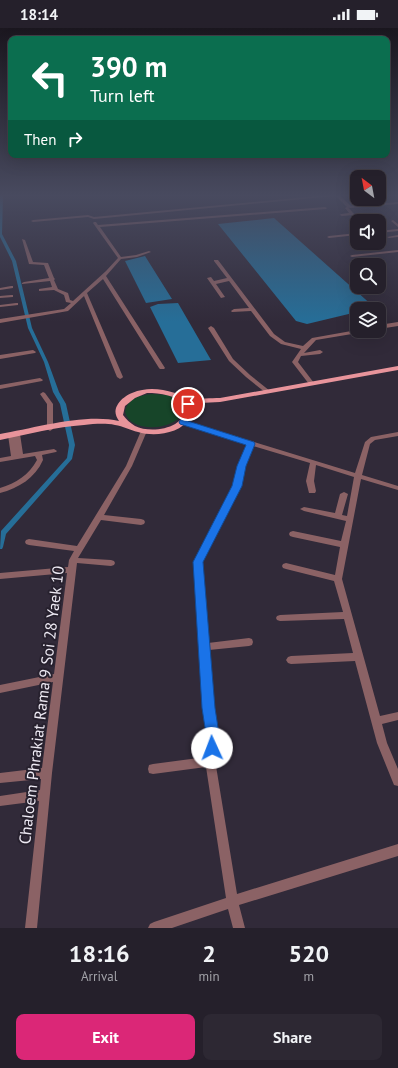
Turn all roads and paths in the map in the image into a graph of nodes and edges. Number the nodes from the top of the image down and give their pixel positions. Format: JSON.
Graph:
{"nodes":[{"id":1,"x":106,"y":238,"type":"edge"},
{"id":2,"x":23,"y":240,"type":"dead end"},
{"id":3,"x":380,"y":250,"type":"edge"},
{"id":4,"x":398,"y":251,"type":"edge"},
{"id":5,"x":149,"y":252,"type":"dead end"},
{"id":6,"x":382,"y":252,"type":"junction"},
{"id":7,"x":352,"y":256,"type":"dead end"},
{"id":8,"x":120,"y":258,"type":"junction"},
{"id":9,"x":216,"y":261,"type":"dead end"},
{"id":10,"x":104,"y":276,"type":"junction"},
{"id":11,"x":209,"y":278,"type":"dead end"},
{"id":12,"x":53,"y":279,"type":"junction"},
{"id":13,"x":230,"y":280,"type":"junction"},
{"id":14,"x":24,"y":283,"type":"dead end"},
{"id":15,"x":213,"y":283,"type":"junction"},
{"id":16,"x":12,"y":287,"type":"dead end"},
{"id":17,"x":56,"y":288,"type":"junction"},
{"id":18,"x":0,"y":289,"type":"edge"},
{"id":19,"x":41,"y":290,"type":"dead end"},
{"id":20,"x":85,"y":293,"type":"junction"},
{"id":21,"x":11,"y":296,"type":"dead end"},
{"id":22,"x":0,"y":297,"type":"edge"},
{"id":23,"x":223,"y":297,"type":"dead end"},
{"id":24,"x":75,"y":303,"type":"junction"},
{"id":25,"x":16,"y":304,"type":"dead end"},
{"id":26,"x":0,"y":306,"type":"edge"},
{"id":27,"x":252,"y":309,"type":"junction"},
{"id":28,"x":234,"y":311,"type":"dead end"},
{"id":29,"x":0,"y":321,"type":"edge"},
{"id":30,"x":398,"y":324,"type":"edge"},
{"id":31,"x":386,"y":326,"type":"edge"},
{"id":32,"x":211,"y":328,"type":"dead end"},
{"id":33,"x":350,"y":332,"type":"edge"},
{"id":34,"x":304,"y":348,"type":"junction"},
{"id":35,"x":33,"y":352,"type":"dead end"},
{"id":36,"x":320,"y":352,"type":"dead end"},
{"id":37,"x":299,"y":356,"type":"junction"},
{"id":38,"x":0,"y":357,"type":"edge"},
{"id":39,"x":162,"y":368,"type":"dead end"},
{"id":40,"x":398,"y":368,"type":"edge"},
{"id":41,"x":120,"y":377,"type":"dead end"},
{"id":42,"x":40,"y":380,"type":"dead end"},
{"id":43,"x":310,"y":383,"type":"junction"},
{"id":44,"x":0,"y":386,"type":"edge"},
{"id":45,"x":268,"y":392,"type":"junction"},
{"id":46,"x":43,"y":394,"type":"dead end"},
{"id":47,"x":183,"y":398,"type":"junction"},
{"id":48,"x":220,"y":400,"type":"junction"},
{"id":49,"x":119,"y":410,"type":"junction"},
{"id":50,"x":190,"y":410,"type":"junction"},
{"id":51,"x":89,"y":422,"type":"junction"},
{"id":52,"x":183,"y":422,"type":"junction"},
{"id":53,"x":127,"y":425,"type":"junction"},
{"id":54,"x":54,"y":428,"type":"junction"},
{"id":55,"x":144,"y":431,"type":"junction"},
{"id":56,"x":398,"y":434,"type":"edge"},
{"id":57,"x":14,"y":435,"type":"junction"},
{"id":58,"x":0,"y":437,"type":"edge"},
{"id":59,"x":251,"y":444,"type":"junction"},
{"id":60,"x":54,"y":451,"type":"dead end"},
{"id":61,"x":38,"y":454,"type":"junction"},
{"id":62,"x":18,"y":457,"type":"junction"},
{"id":63,"x":0,"y":460,"type":"edge"},
{"id":64,"x":313,"y":463,"type":"junction"},
{"id":65,"x":358,"y":476,"type":"junction"},
{"id":66,"x":398,"y":488,"type":"edge"},
{"id":67,"x":0,"y":491,"type":"edge"},
{"id":68,"x":312,"y":491,"type":"dead end"},
{"id":69,"x":344,"y":494,"type":"dead end"},
{"id":70,"x":304,"y":509,"type":"dead end"},
{"id":71,"x":338,"y":516,"type":"junction"},
{"id":72,"x":98,"y":517,"type":"junction"},
{"id":73,"x":349,"y":519,"type":"junction"},
{"id":74,"x":141,"y":522,"type":"dead end"},
{"id":75,"x":293,"y":534,"type":"dead end"},
{"id":76,"x":29,"y":542,"type":"dead end"},
{"id":77,"x":345,"y":545,"type":"junction"},
{"id":78,"x":79,"y":549,"type":"junction"},
{"id":79,"x":73,"y":560,"type":"junction"},
{"id":80,"x":111,"y":563,"type":"dead end"},
{"id":81,"x":286,"y":566,"type":"dead end"},
{"id":82,"x":72,"y":570,"type":"junction"},
{"id":83,"x":0,"y":576,"type":"edge"},
{"id":84,"x":338,"y":579,"type":"junction"},
{"id":85,"x":347,"y":615,"type":"junction"},
{"id":86,"x":280,"y":618,"type":"dead end"},
{"id":87,"x":249,"y":642,"type":"dead end"},
{"id":88,"x":204,"y":647,"type":"junction"},
{"id":89,"x":359,"y":657,"type":"junction"},
{"id":90,"x":292,"y":660,"type":"dead end"},
{"id":91,"x":59,"y":677,"type":"junction"},
{"id":92,"x":0,"y":689,"type":"edge"},
{"id":93,"x":398,"y":716,"type":"edge"},
{"id":94,"x":376,"y":721,"type":"junction"},
{"id":95,"x":211,"y":761,"type":"junction"},
{"id":96,"x":152,"y":769,"type":"dead end"},
{"id":97,"x":47,"y":773,"type":"junction"},
{"id":98,"x":0,"y":778,"type":"edge"},
{"id":99,"x":398,"y":781,"type":"edge"},
{"id":100,"x":45,"y":795,"type":"junction"},
{"id":101,"x":0,"y":802,"type":"edge"},
{"id":102,"x":398,"y":850,"type":"edge"},
{"id":103,"x":232,"y":901,"type":"junction"},
{"id":104,"x":31,"y":928,"type":"edge"},
{"id":105,"x":154,"y":928,"type":"edge"},
{"id":106,"x":239,"y":928,"type":"edge"}],
"edges":[{"from":1,"to":8,"type":"street"},
{"from":2,"to":12,"type":"street"},
{"from":3,"to":6,"type":"street"},
{"from":4,"to":6,"type":"street"},
{"from":5,"to":8,"type":"street"},
{"from":6,"to":7,"type":"street"},
{"from":8,"to":10,"type":"street"},
{"from":9,"to":13,"type":"street"},
{"from":10,"to":20,"type":"street"},
{"from":10,"to":39,"type":"street"},
{"from":11,"to":15,"type":"street"},
{"from":12,"to":14,"type":"street"},
{"from":12,"to":17,"type":"street"},
{"from":13,"to":15,"type":"street"},
{"from":13,"to":27,"type":"street"},
{"from":15,"to":23,"type":"street"},
{"from":16,"to":18,"type":"street"},
{"from":17,"to":19,"type":"street"},
{"from":17,"to":24,"type":"street"},
{"from":20,"to":24,"type":"street"},
{"from":20,"to":41,"type":"street"},
{"from":21,"to":22,"type":"street"},
{"from":24,"to":29,"type":"street"},
{"from":25,"to":26,"type":"street"},
{"from":27,"to":28,"type":"street"},
{"from":27,"to":34,"type":"street"},
{"from":30,"to":31,"type":"street"},
{"from":32,"to":45,"type":"street"},
{"from":33,"to":34,"type":"street"},
{"from":34,"to":37,"type":"street"},
{"from":35,"to":38,"type":"street"},
{"from":36,"to":37,"type":"street"},
{"from":37,"to":43,"type":"street"},
{"from":40,"to":43,"type":"main road"},
{"from":42,"to":44,"type":"street"},
{"from":43,"to":45,"type":"main road"},
{"from":45,"to":48,"type":"main road"},
{"from":46,"to":54,"type":"street"},
{"from":47,"to":48,"type":"main road"},
{"from":47,"to":49,"type":"main road"},
{"from":47,"to":50,"type":"main road"},
{"from":48,"to":50,"type":"main road"},
{"from":49,"to":51,"type":"main road"},
{"from":49,"to":53,"type":"main road"},
{"from":50,"to":52,"type":"main road"},
{"from":51,"to":53,"type":"main road"},
{"from":51,"to":54,"type":"main road"},
{"from":52,"to":55,"type":"main road"},
{"from":52,"to":59,"type":"street"},
{"from":53,"to":55,"type":"main road"},
{"from":54,"to":57,"type":"main road"},
{"from":55,"to":72,"type":"street","name":"Chaloem Phrakiat Rama 9 Soi 28 Yaek 10"},
{"from":56,"to":65,"type":"street"},
{"from":57,"to":58,"type":"main road"},
{"from":57,"to":62,"type":"street"},
{"from":59,"to":64,"type":"street"},
{"from":59,"to":88,"type":"street"},
{"from":60,"to":61,"type":"street"},
{"from":61,"to":62,"type":"street"},
{"from":61,"to":67,"type":"street"},
{"from":62,"to":63,"type":"street"},
{"from":64,"to":65,"type":"street"},
{"from":64,"to":68,"type":"street"},
{"from":65,"to":66,"type":"street"},
{"from":65,"to":73,"type":"street"},
{"from":69,"to":71,"type":"street"},
{"from":70,"to":71,"type":"street"},
{"from":71,"to":73,"type":"street"},
{"from":72,"to":74,"type":"street"},
{"from":72,"to":78,"type":"street","name":"Chaloem Phrakiat Rama 9 Soi 28 Yaek 10"},
{"from":73,"to":77,"type":"street"},
{"from":75,"to":77,"type":"street"},
{"from":76,"to":78,"type":"street"},
{"from":77,"to":84,"type":"street"},
{"from":78,"to":79,"type":"street","name":"Chaloem Phrakiat Rama 9 Soi 28 Yaek 10"},
{"from":79,"to":80,"type":"street"},
{"from":79,"to":82,"type":"street","name":"Chaloem Phrakiat Rama 9 Soi 28 Yaek 10"},
{"from":81,"to":84,"type":"street"},
{"from":82,"to":83,"type":"street"},
{"from":82,"to":91,"type":"street","name":"Chaloem Phrakiat Rama 9 Soi 28 Yaek 10"},
{"from":84,"to":85,"type":"street"},
{"from":85,"to":86,"type":"street"},
{"from":85,"to":89,"type":"street"},
{"from":87,"to":88,"type":"street"},
{"from":88,"to":95,"type":"street"},
{"from":89,"to":90,"type":"street"},
{"from":89,"to":94,"type":"street"},
{"from":91,"to":92,"type":"street"},
{"from":91,"to":97,"type":"street","name":"Chaloem Phrakiat Rama 9 Soi 28 Yaek 10"},
{"from":93,"to":94,"type":"street"},
{"from":94,"to":99,"type":"street"},
{"from":95,"to":96,"type":"street"},
{"from":95,"to":103,"type":"street"},
{"from":97,"to":98,"type":"street"},
{"from":97,"to":100,"type":"street","name":"Chaloem Phrakiat Rama 9 Soi 28 Yaek 10"},
{"from":100,"to":101,"type":"street"},
{"from":100,"to":104,"type":"street","name":"Chaloem Phrakiat Rama 9 Soi 28 Yaek 10"},
{"from":102,"to":103,"type":"street"},
{"from":103,"to":105,"type":"street"},
{"from":103,"to":106,"type":"street"}]}
